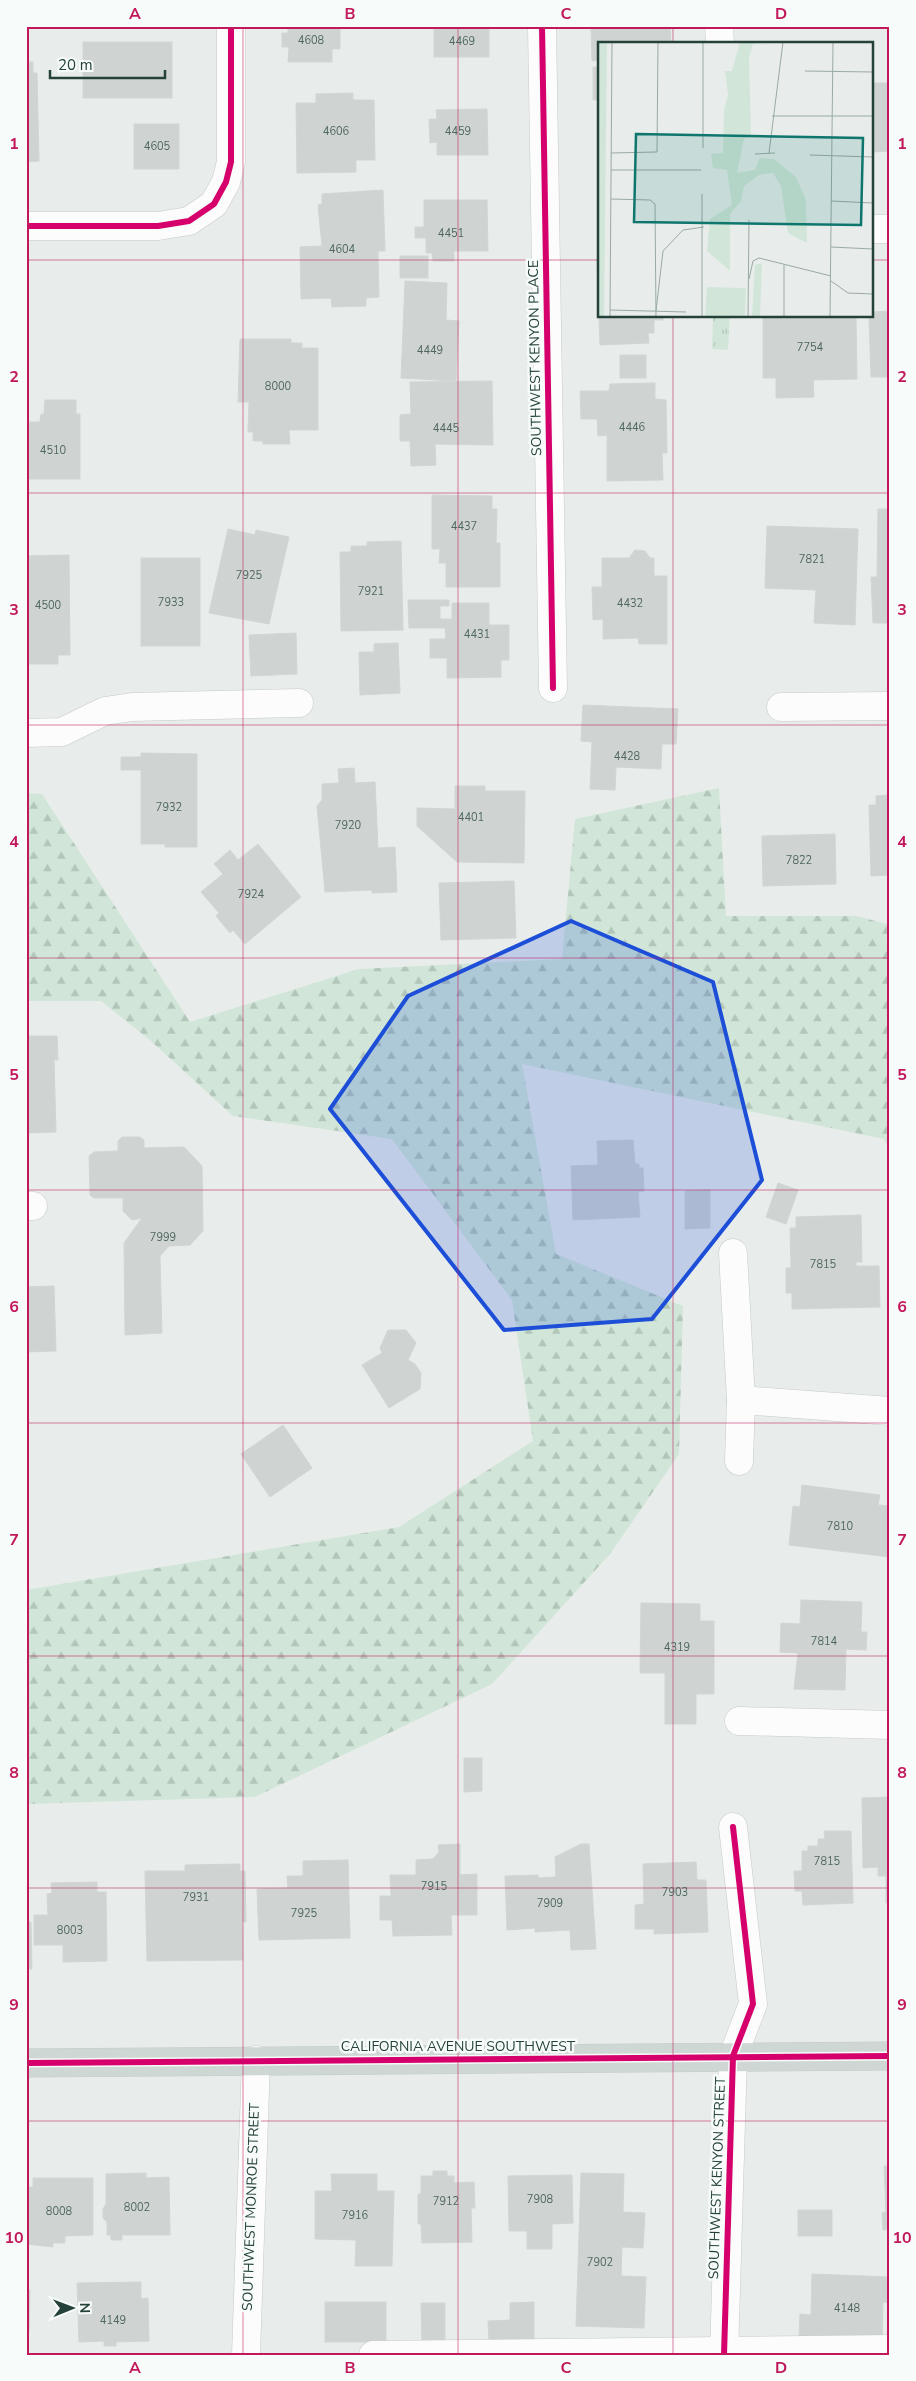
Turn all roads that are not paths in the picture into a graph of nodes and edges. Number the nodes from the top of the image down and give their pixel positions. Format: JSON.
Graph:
{"nodes":[{"id":1,"x":231,"y":26,"type":"edge"},
{"id":2,"x":542,"y":26,"type":"edge"},
{"id":3,"x":719,"y":26,"type":"edge"},
{"id":4,"x":720,"y":42,"type":"edge"},
{"id":5,"x":26,"y":226,"type":"edge"},
{"id":6,"x":890,"y":228,"type":"edge"},
{"id":7,"x":874,"y":229,"type":"edge"},
{"id":8,"x":554,"y":688,"type":"dead end"},
{"id":9,"x":299,"y":703,"type":"dead end"},
{"id":10,"x":890,"y":706,"type":"edge"},
{"id":11,"x":781,"y":707,"type":"dead end"},
{"id":12,"x":26,"y":733,"type":"edge"},
{"id":13,"x":733,"y":1253,"type":"dead end"},
{"id":14,"x":741,"y":1400,"type":"junction"},
{"id":15,"x":890,"y":1411,"type":"edge"},
{"id":16,"x":739,"y":1460,"type":"dead end"},
{"id":17,"x":739,"y":1721,"type":"dead end"},
{"id":18,"x":890,"y":1725,"type":"edge"},
{"id":19,"x":734,"y":1827,"type":"dead end"},
{"id":20,"x":733,"y":2056,"type":"junction"},
{"id":21,"x":890,"y":2056,"type":"edge"},
{"id":22,"x":256,"y":2060,"type":"junction"},
{"id":23,"x":26,"y":2063,"type":"edge"},
{"id":24,"x":890,"y":2349,"type":"edge"},
{"id":25,"x":724,"y":2352,"type":"edge"},
{"id":26,"x":246,"y":2355,"type":"edge"},
{"id":27,"x":373,"y":2355,"type":"edge"}],
"edges":[{"from":1,"to":5,"type":"street"},
{"from":2,"to":8,"type":"street","name":"SOUTHWEST KENYON PLACE"},
{"from":3,"to":4,"type":"street"},
{"from":6,"to":7,"type":"street"},
{"from":9,"to":12,"type":"street"},
{"from":10,"to":11,"type":"street"},
{"from":13,"to":14,"type":"street"},
{"from":14,"to":15,"type":"street"},
{"from":14,"to":16,"type":"street"},
{"from":17,"to":18,"type":"street"},
{"from":19,"to":20,"type":"street","name":"SOUTHWEST KENYON STREET"},
{"from":20,"to":21,"type":"main road","name":"CALIFORNIA AVENUE SOUTHWEST"},
{"from":20,"to":22,"type":"main road","name":"CALIFORNIA AVENUE SOUTHWEST"},
{"from":20,"to":25,"type":"street","name":"SOUTHWEST KENYON STREET"},
{"from":22,"to":23,"type":"main road","name":"CALIFORNIA AVENUE SOUTHWEST"},
{"from":22,"to":26,"type":"street","name":"SOUTHWEST MONROE STREET"},
{"from":24,"to":25,"type":"street"},
{"from":25,"to":27,"type":"street"}]}
